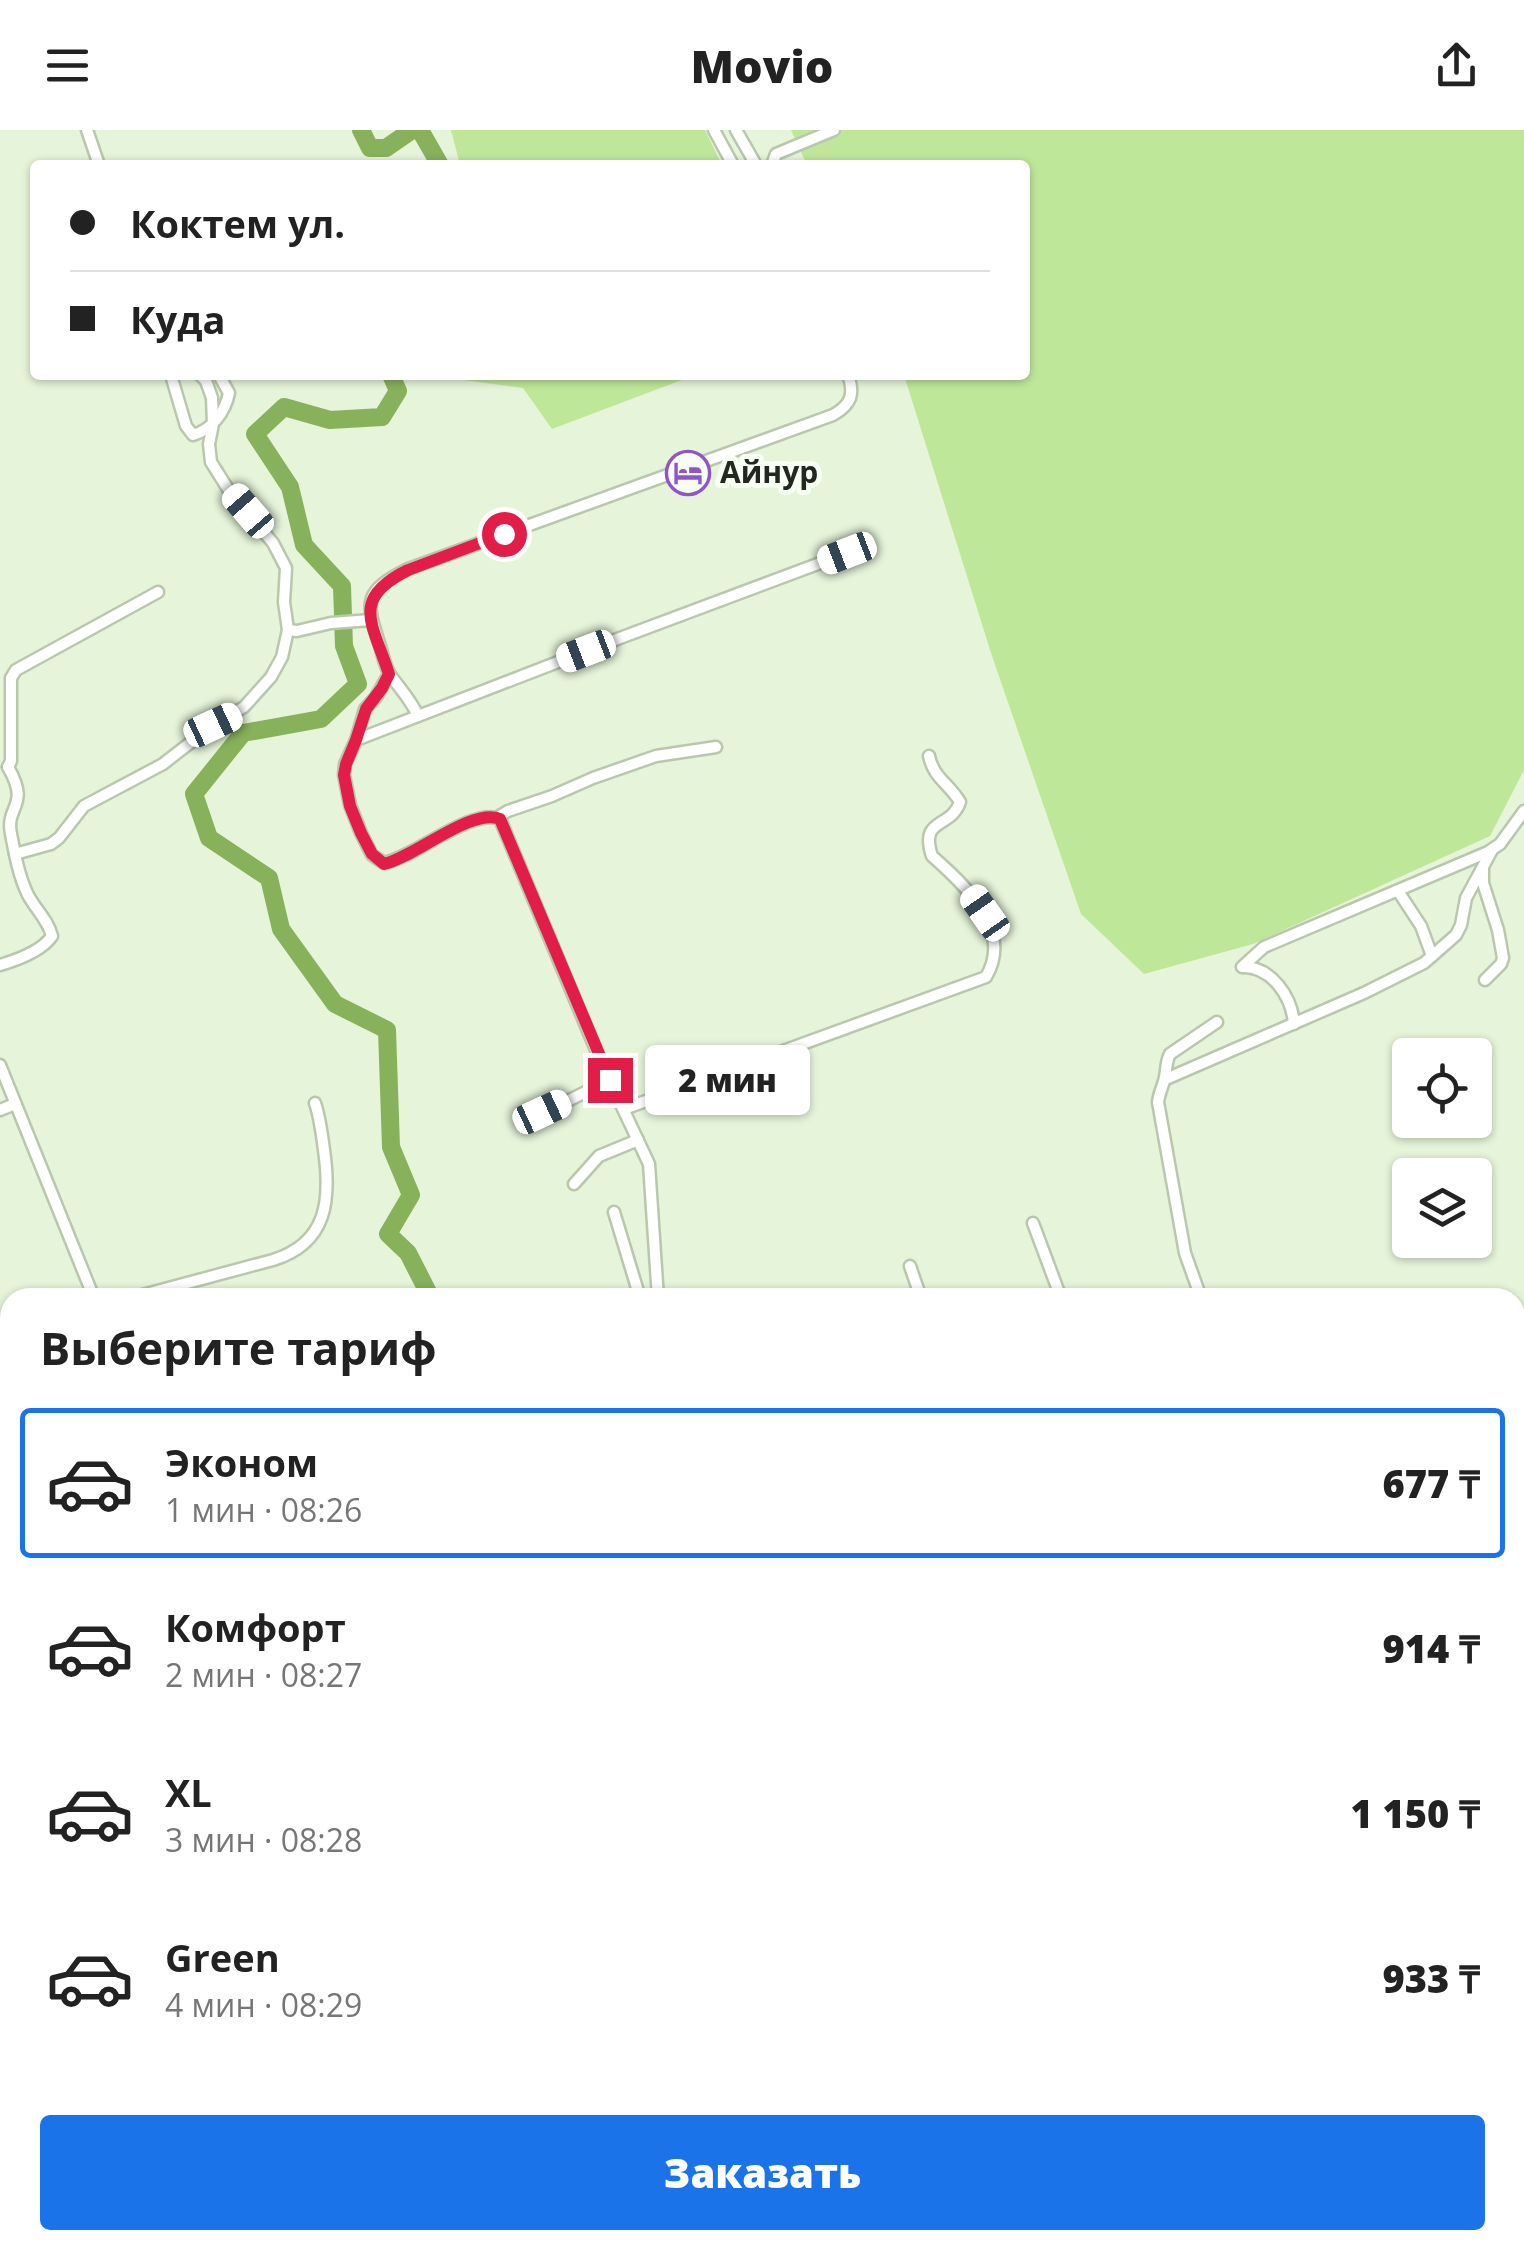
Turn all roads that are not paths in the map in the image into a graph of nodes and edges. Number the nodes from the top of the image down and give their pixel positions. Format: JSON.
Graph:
{"nodes":[{"id":1,"x":87,"y":130,"type":"edge"},
{"id":2,"x":714,"y":130,"type":"edge"},
{"id":3,"x":736,"y":130,"type":"edge"},
{"id":4,"x":834,"y":130,"type":"edge"},
{"id":5,"x":97,"y":160,"type":"edge"},
{"id":6,"x":731,"y":160,"type":"edge"},
{"id":7,"x":753,"y":160,"type":"edge"},
{"id":8,"x":774,"y":160,"type":"edge"},
{"id":9,"x":173,"y":380,"type":"edge"},
{"id":10,"x":205,"y":380,"type":"edge"},
{"id":11,"x":222,"y":380,"type":"edge"},
{"id":12,"x":850,"y":380,"type":"edge"},
{"id":13,"x":213,"y":424,"type":"junction"},
{"id":14,"x":847,"y":553,"type":"dead end"},
{"id":15,"x":158,"y":592,"type":"dead end"},
{"id":16,"x":371,"y":620,"type":"junction"},
{"id":17,"x":292,"y":631,"type":"junction"},
{"id":18,"x":389,"y":674,"type":"junction"},
{"id":19,"x":418,"y":716,"type":"junction"},
{"id":20,"x":356,"y":740,"type":"junction"},
{"id":21,"x":716,"y":747,"type":"dead end"},
{"id":22,"x":929,"y":756,"type":"dead end"},
{"id":23,"x":4,"y":767,"type":"edge"},
{"id":24,"x":1524,"y":812,"type":"edge"},
{"id":25,"x":498,"y":817,"type":"junction"},
{"id":26,"x":1492,"y":850,"type":"junction"},
{"id":27,"x":15,"y":854,"type":"junction"},
{"id":28,"x":1484,"y":868,"type":"junction"},
{"id":29,"x":1398,"y":891,"type":"junction"},
{"id":30,"x":1432,"y":956,"type":"junction"},
{"id":31,"x":0,"y":965,"type":"edge"},
{"id":32,"x":1485,"y":980,"type":"dead end"},
{"id":33,"x":1216,"y":1022,"type":"dead end"},
{"id":34,"x":1294,"y":1024,"type":"junction"},
{"id":35,"x":0,"y":1065,"type":"edge"},
{"id":36,"x":1166,"y":1079,"type":"junction"},
{"id":37,"x":610,"y":1080,"type":"junction"},
{"id":38,"x":315,"y":1103,"type":"dead end"},
{"id":39,"x":15,"y":1104,"type":"junction"},
{"id":40,"x":624,"y":1108,"type":"junction"},
{"id":41,"x":0,"y":1110,"type":"edge"},
{"id":42,"x":535,"y":1117,"type":"dead end"},
{"id":43,"x":638,"y":1140,"type":"junction"},
{"id":44,"x":574,"y":1184,"type":"dead end"},
{"id":45,"x":614,"y":1212,"type":"dead end"},
{"id":46,"x":1033,"y":1223,"type":"dead end"},
{"id":47,"x":910,"y":1266,"type":"dead end"},
{"id":48,"x":90,"y":1288,"type":"edge"},
{"id":49,"x":168,"y":1288,"type":"edge"},
{"id":50,"x":637,"y":1288,"type":"edge"},
{"id":51,"x":657,"y":1288,"type":"edge"},
{"id":52,"x":918,"y":1288,"type":"edge"},
{"id":53,"x":1056,"y":1288,"type":"edge"},
{"id":54,"x":1197,"y":1288,"type":"edge"}],
"edges":[{"from":1,"to":5,"type":"street"},
{"from":2,"to":6,"type":"street"},
{"from":3,"to":7,"type":"street"},
{"from":4,"to":8,"type":"street"},
{"from":9,"to":13,"type":"street"},
{"from":10,"to":13,"type":"street"},
{"from":11,"to":13,"type":"street"},
{"from":12,"to":16,"type":"street"},
{"from":13,"to":17,"type":"street"},
{"from":14,"to":19,"type":"street"},
{"from":15,"to":23,"type":"street"},
{"from":16,"to":17,"type":"street"},
{"from":16,"to":18,"type":"street"},
{"from":17,"to":27,"type":"street"},
{"from":18,"to":19,"type":"street"},
{"from":18,"to":20,"type":"street"},
{"from":19,"to":20,"type":"street"},
{"from":20,"to":25,"type":"street"},
{"from":21,"to":25,"type":"street"},
{"from":22,"to":40,"type":"street"},
{"from":23,"to":27,"type":"street"},
{"from":24,"to":26,"type":"street"},
{"from":25,"to":37,"type":"street"},
{"from":26,"to":28,"type":"street"},
{"from":26,"to":29,"type":"street"},
{"from":27,"to":31,"type":"street"},
{"from":28,"to":30,"type":"street"},
{"from":28,"to":32,"type":"street"},
{"from":29,"to":30,"type":"street"},
{"from":29,"to":34,"type":"street"},
{"from":30,"to":34,"type":"street"},
{"from":33,"to":36,"type":"street"},
{"from":34,"to":36,"type":"street"},
{"from":35,"to":39,"type":"street"},
{"from":36,"to":54,"type":"street"},
{"from":37,"to":40,"type":"street"},
{"from":37,"to":42,"type":"street"},
{"from":38,"to":49,"type":"street"},
{"from":39,"to":41,"type":"street"},
{"from":39,"to":48,"type":"street"},
{"from":40,"to":43,"type":"street"},
{"from":43,"to":44,"type":"street"},
{"from":43,"to":51,"type":"street"},
{"from":45,"to":50,"type":"street"},
{"from":46,"to":53,"type":"street"},
{"from":47,"to":52,"type":"street"}]}
